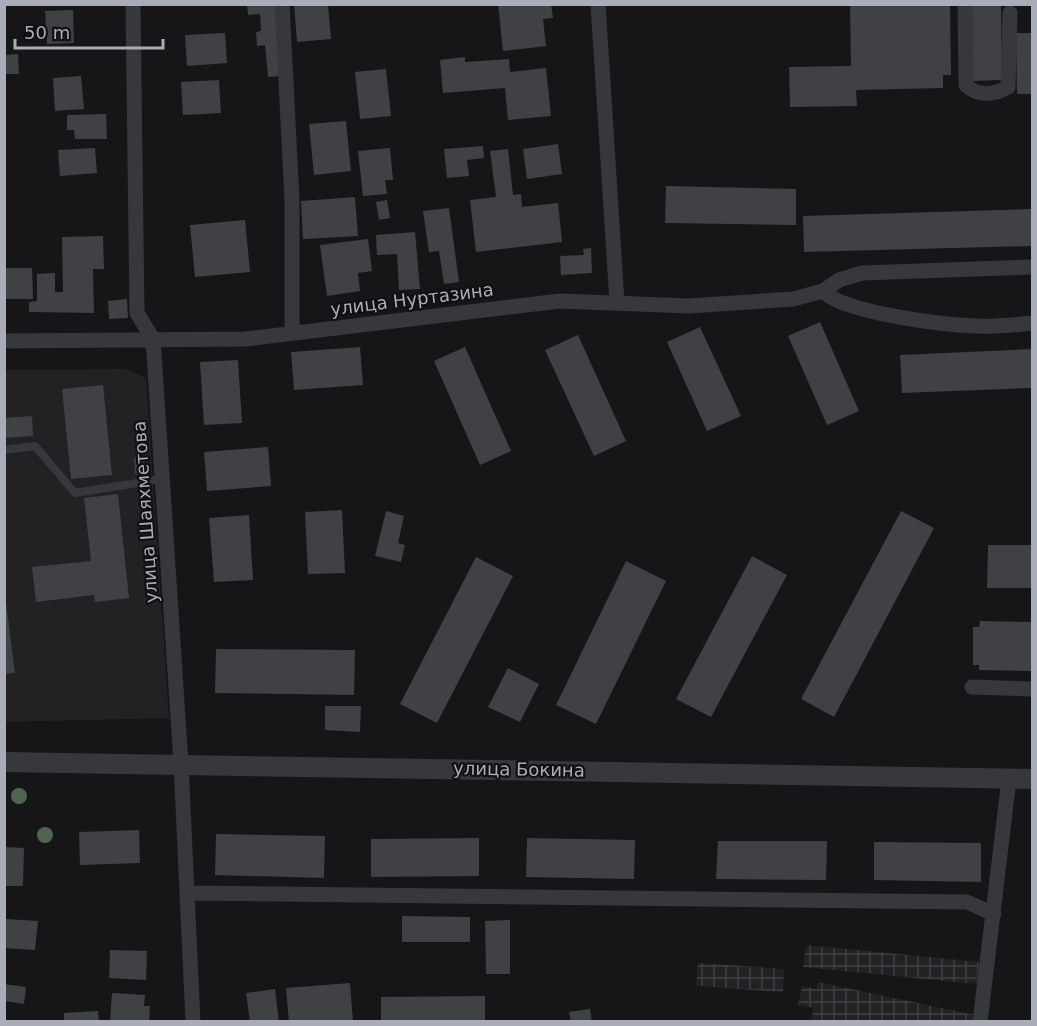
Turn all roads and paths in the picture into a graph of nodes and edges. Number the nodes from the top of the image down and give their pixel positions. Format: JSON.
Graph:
{"nodes":[{"id":1,"x":133,"y":4,"type":"edge"},
{"id":2,"x":282,"y":4,"type":"edge"},
{"id":3,"x":598,"y":4,"type":"edge"},
{"id":4,"x":965,"y":4,"type":"edge"},
{"id":5,"x":1010,"y":13,"type":"dead end"},
{"id":6,"x":1032,"y":267,"type":"edge"},
{"id":7,"x":823,"y":291,"type":"junction"},
{"id":8,"x":617,"y":302,"type":"junction"},
{"id":9,"x":1032,"y":323,"type":"edge"},
{"id":10,"x":292,"y":333,"type":"junction"},
{"id":11,"x":153,"y":339,"type":"junction"},
{"id":12,"x":4,"y":341,"type":"edge"},
{"id":13,"x":4,"y":450,"type":"edge"},
{"id":14,"x":162,"y":479,"type":"junction"},
{"id":15,"x":972,"y":687,"type":"dead end"},
{"id":16,"x":1032,"y":689,"type":"edge"},
{"id":17,"x":4,"y":762,"type":"edge"},
{"id":18,"x":181,"y":763,"type":"junction"},
{"id":19,"x":1009,"y":779,"type":"junction"},
{"id":20,"x":1032,"y":779,"type":"edge"},
{"id":21,"x":187,"y":893,"type":"junction"},
{"id":22,"x":994,"y":914,"type":"junction"},
{"id":23,"x":193,"y":1022,"type":"edge"},
{"id":24,"x":980,"y":1022,"type":"edge"}],
"edges":[{"from":1,"to":11,"type":"street","name":"улица Шаяхметова"},
{"from":2,"to":10,"type":"street"},
{"from":3,"to":8,"type":"street"},
{"from":4,"to":5,"type":"street"},
{"from":6,"to":7,"type":"street","name":"улица Нуртазина"},
{"from":7,"to":8,"type":"street","name":"улица Нуртазина"},
{"from":7,"to":9,"type":"street"},
{"from":8,"to":10,"type":"street","name":"улица Нуртазина"},
{"from":10,"to":11,"type":"street","name":"улица Нуртазина"},
{"from":11,"to":12,"type":"street","name":"улица Нуртазина"},
{"from":11,"to":14,"type":"street","name":"улица Шаяхметова"},
{"from":13,"to":14,"type":"lane"},
{"from":14,"to":18,"type":"street","name":"улица Шаяхметова"},
{"from":15,"to":16,"type":"street"},
{"from":17,"to":18,"type":"street","name":"улица Бокина"},
{"from":18,"to":19,"type":"street","name":"улица Бокина"},
{"from":18,"to":21,"type":"street","name":"улица Шаяхметова"},
{"from":19,"to":20,"type":"street","name":"улица Бокина"},
{"from":19,"to":22,"type":"street"},
{"from":21,"to":22,"type":"street"},
{"from":21,"to":23,"type":"street","name":"улица Шаяхметова"},
{"from":22,"to":24,"type":"street"}]}
